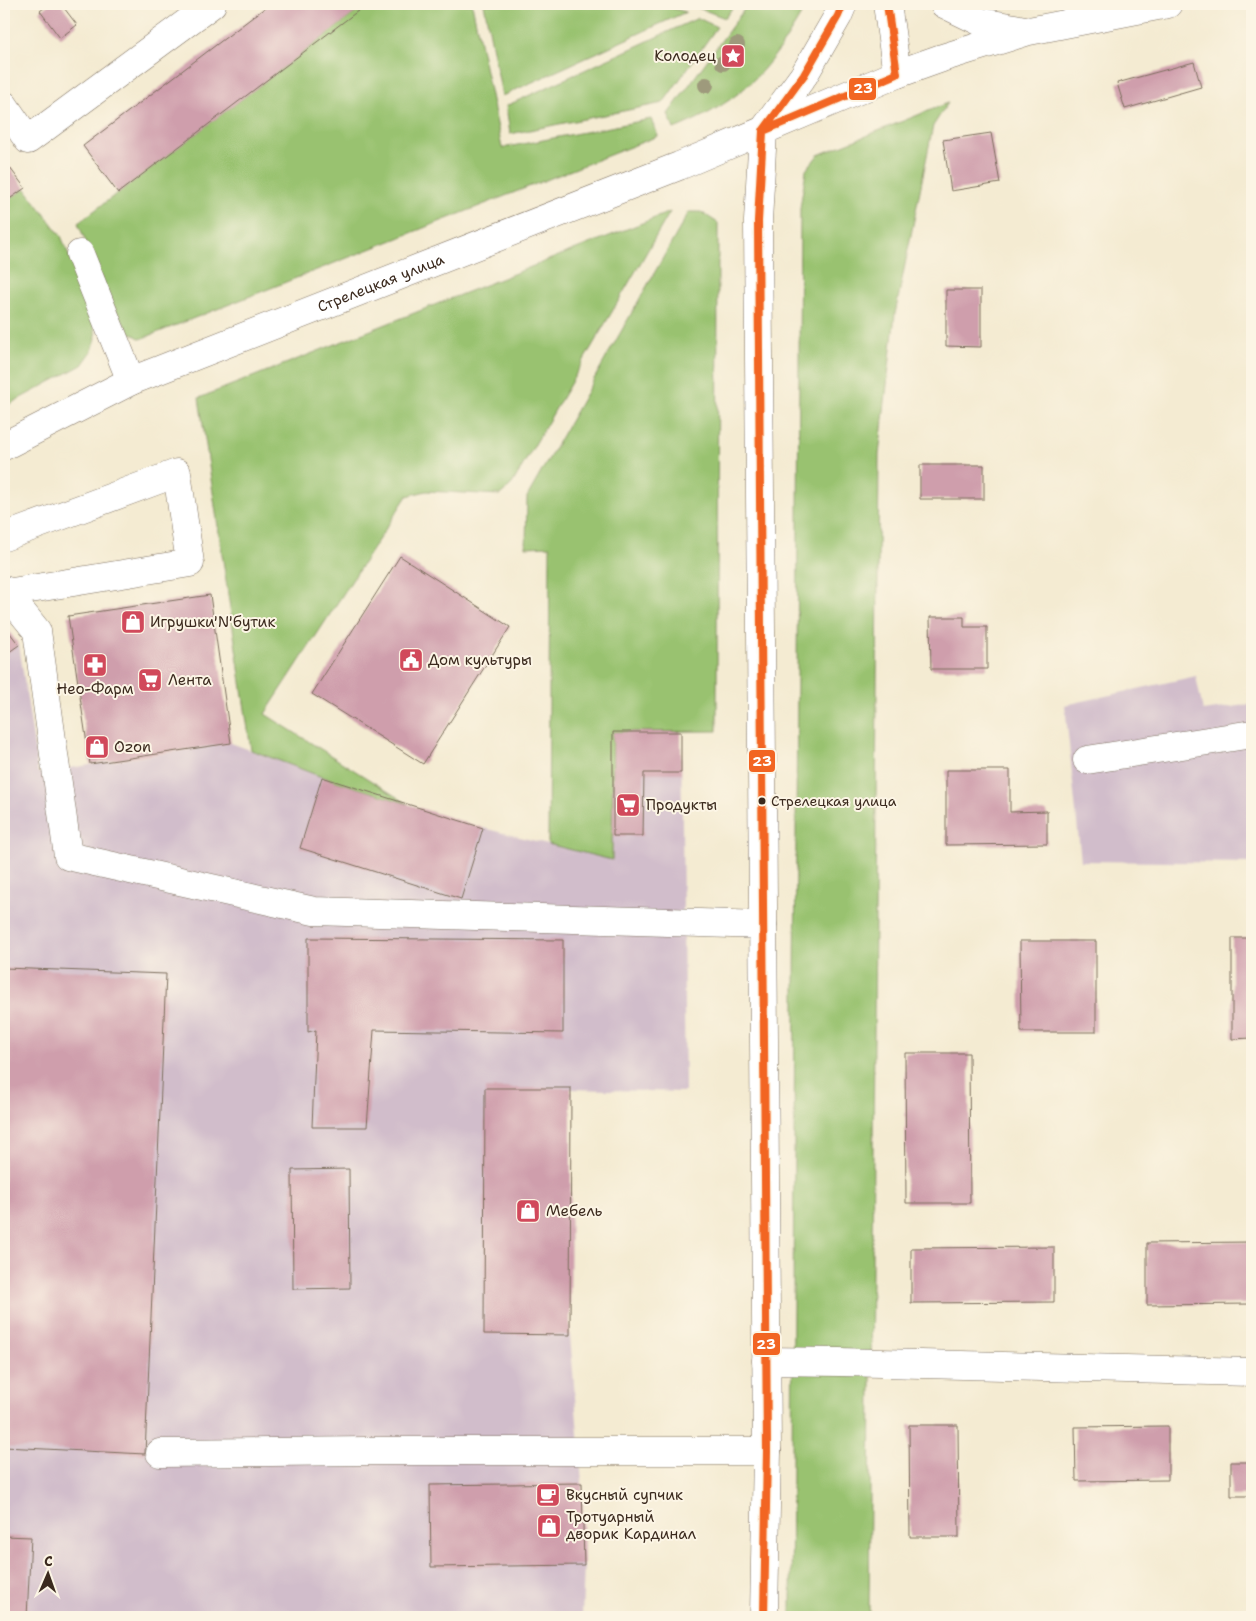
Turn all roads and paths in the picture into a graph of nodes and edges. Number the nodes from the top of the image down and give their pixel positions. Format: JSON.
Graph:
{"nodes":[{"id":1,"x":212,"y":4,"type":"edge"},
{"id":2,"x":843,"y":4,"type":"edge"},
{"id":3,"x":887,"y":4,"type":"edge"},
{"id":4,"x":944,"y":4,"type":"edge"},
{"id":5,"x":1168,"y":4,"type":"edge"},
{"id":6,"x":1029,"y":31,"type":"junction"},
{"id":7,"x":897,"y":74,"type":"junction"},
{"id":8,"x":4,"y":105,"type":"edge"},
{"id":9,"x":763,"y":131,"type":"junction"},
{"id":10,"x":80,"y":254,"type":"dead end"},
{"id":11,"x":131,"y":381,"type":"junction"},
{"id":12,"x":4,"y":446,"type":"edge"},
{"id":13,"x":4,"y":537,"type":"edge"},
{"id":14,"x":5,"y":591,"type":"edge"},
{"id":15,"x":1252,"y":734,"type":"edge"},
{"id":16,"x":1087,"y":760,"type":"dead end"},
{"id":17,"x":763,"y":926,"type":"junction"},
{"id":18,"x":766,"y":1361,"type":"junction"},
{"id":19,"x":1252,"y":1372,"type":"edge"},
{"id":20,"x":767,"y":1451,"type":"junction"},
{"id":21,"x":160,"y":1453,"type":"dead end"},
{"id":22,"x":764,"y":1617,"type":"edge"}],
"edges":[{"from":1,"to":8,"type":"main road"},
{"from":2,"to":9,"type":"main road"},
{"from":3,"to":7,"type":"main road"},
{"from":4,"to":6,"type":"main road"},
{"from":5,"to":6,"type":"main road","name":"Стрелецкая улица"},
{"from":6,"to":7,"type":"main road","name":"Стрелецкая улица"},
{"from":7,"to":9,"type":"main road","name":"Стрелецкая улица"},
{"from":9,"to":11,"type":"main road","name":"Стрелецкая улица"},
{"from":9,"to":17,"type":"main road"},
{"from":10,"to":11,"type":"main road"},
{"from":11,"to":12,"type":"main road","name":"Стрелецкая улица"},
{"from":13,"to":14,"type":"main road"},
{"from":14,"to":17,"type":"main road"},
{"from":15,"to":16,"type":"main road"},
{"from":17,"to":18,"type":"main road"},
{"from":18,"to":19,"type":"main road"},
{"from":18,"to":20,"type":"main road"},
{"from":20,"to":21,"type":"main road"},
{"from":20,"to":22,"type":"main road"}]}
